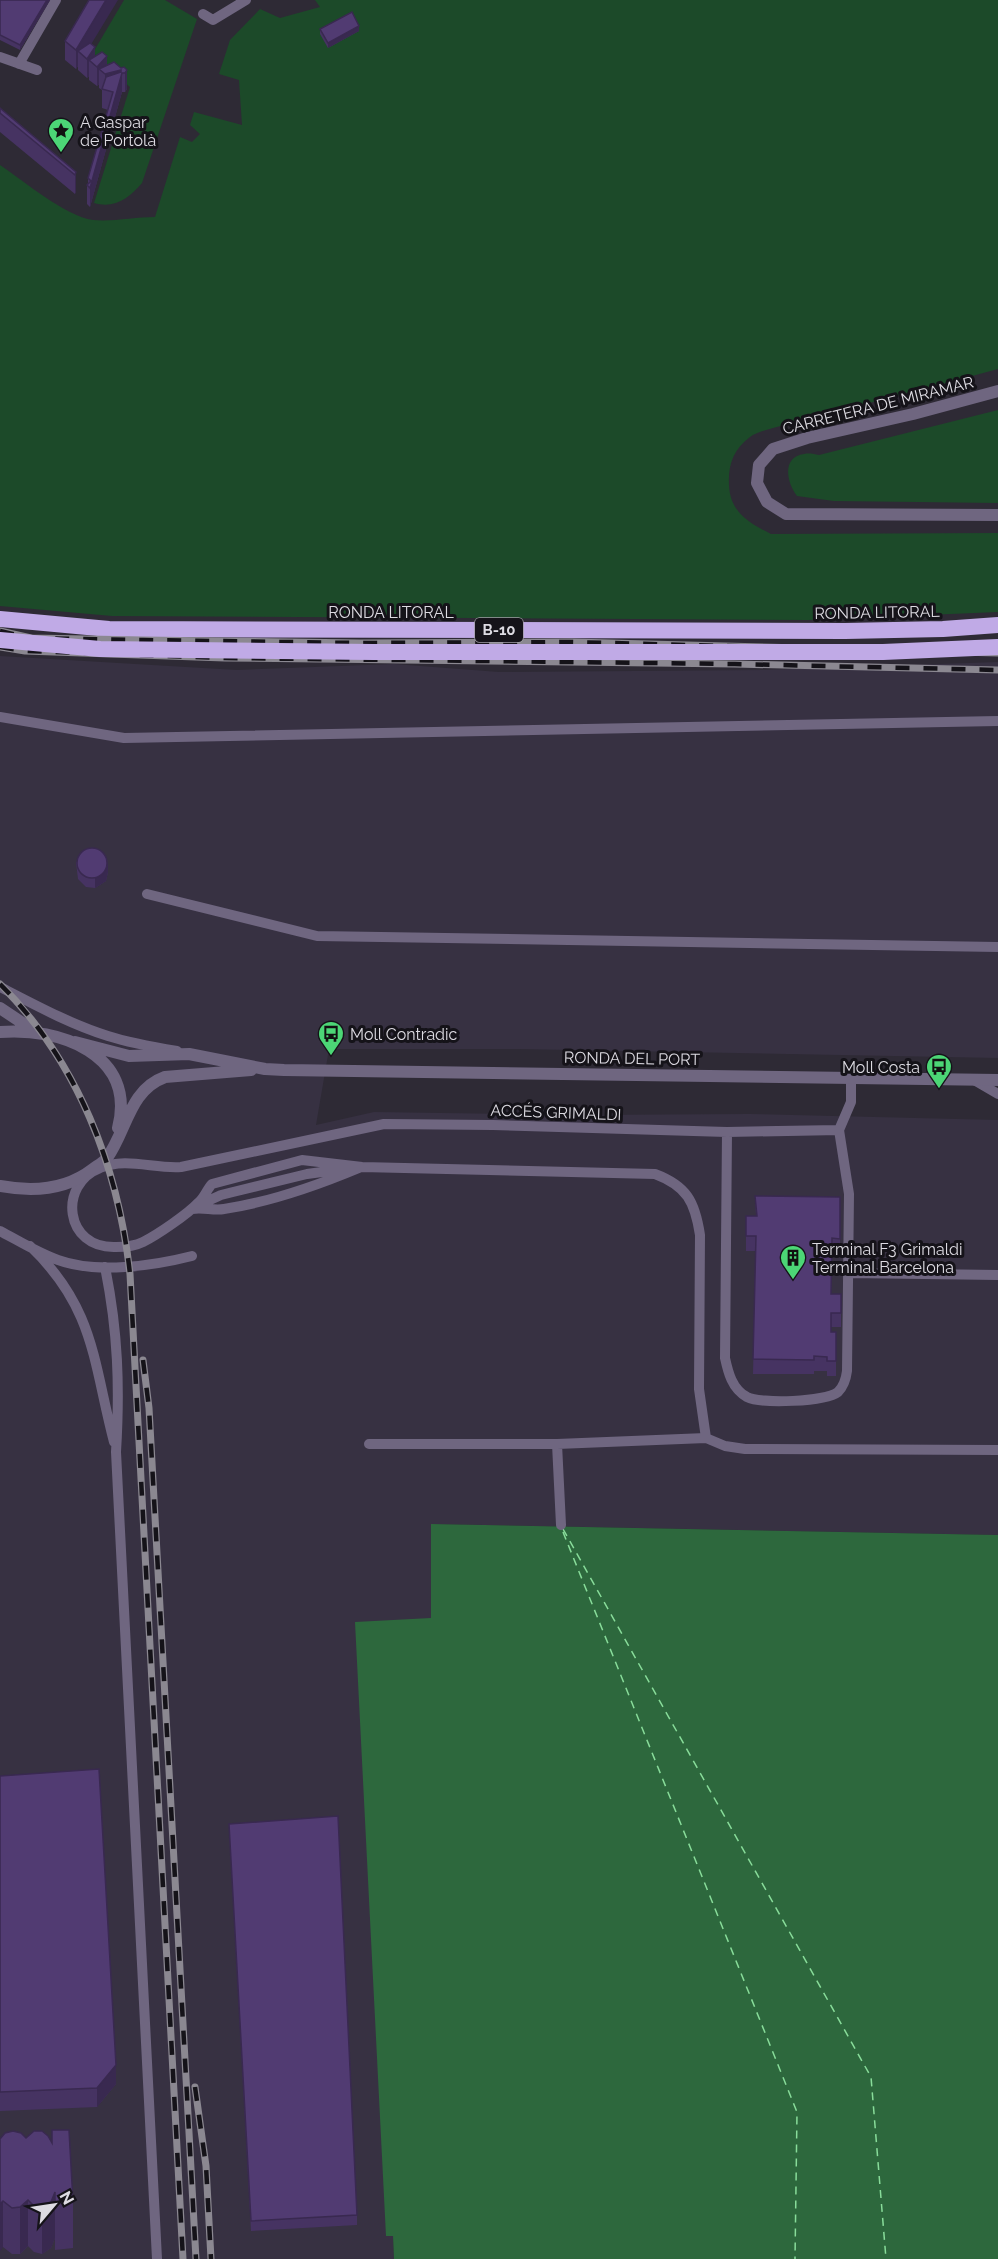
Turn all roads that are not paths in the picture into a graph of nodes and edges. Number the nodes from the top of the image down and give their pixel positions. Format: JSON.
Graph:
{"nodes":[{"id":1,"x":56,"y":0,"type":"edge"},
{"id":2,"x":246,"y":0,"type":"edge"},
{"id":3,"x":203,"y":14,"type":"dead end"},
{"id":4,"x":0,"y":57,"type":"edge"},
{"id":5,"x":19,"y":64,"type":"junction"},
{"id":6,"x":37,"y":70,"type":"dead end"},
{"id":7,"x":998,"y":391,"type":"edge"},
{"id":8,"x":998,"y":515,"type":"edge"},
{"id":9,"x":0,"y":619,"type":"edge"},
{"id":10,"x":998,"y":625,"type":"edge"},
{"id":11,"x":0,"y":640,"type":"edge"},
{"id":12,"x":998,"y":647,"type":"edge"},
{"id":13,"x":0,"y":717,"type":"edge"},
{"id":14,"x":998,"y":722,"type":"edge"},
{"id":15,"x":147,"y":894,"type":"dead end"},
{"id":16,"x":998,"y":947,"type":"edge"},
{"id":17,"x":0,"y":987,"type":"edge"},
{"id":18,"x":0,"y":1008,"type":"edge"},
{"id":19,"x":0,"y":1032,"type":"edge"},
{"id":20,"x":37,"y":1033,"type":"junction"},
{"id":21,"x":75,"y":1042,"type":"junction"},
{"id":22,"x":189,"y":1054,"type":"junction"},
{"id":23,"x":265,"y":1069,"type":"junction"},
{"id":24,"x":851,"y":1077,"type":"junction"},
{"id":25,"x":974,"y":1080,"type":"junction"},
{"id":26,"x":998,"y":1080,"type":"edge"},
{"id":27,"x":998,"y":1094,"type":"edge"},
{"id":28,"x":839,"y":1130,"type":"junction"},
{"id":29,"x":727,"y":1132,"type":"junction"},
{"id":30,"x":115,"y":1144,"type":"junction"},
{"id":31,"x":362,"y":1167,"type":"junction"},
{"id":32,"x":86,"y":1174,"type":"junction"},
{"id":33,"x":0,"y":1186,"type":"edge"},
{"id":34,"x":192,"y":1209,"type":"junction"},
{"id":35,"x":0,"y":1231,"type":"edge"},
{"id":36,"x":30,"y":1246,"type":"junction"},
{"id":37,"x":192,"y":1256,"type":"dead end"},
{"id":38,"x":105,"y":1267,"type":"junction"},
{"id":39,"x":849,"y":1273,"type":"junction"},
{"id":40,"x":998,"y":1275,"type":"edge"},
{"id":41,"x":706,"y":1438,"type":"junction"},
{"id":42,"x":369,"y":1444,"type":"dead end"},
{"id":43,"x":557,"y":1444,"type":"junction"},
{"id":44,"x":998,"y":1450,"type":"edge"},
{"id":45,"x":116,"y":1452,"type":"junction"},
{"id":46,"x":561,"y":1525,"type":"dead end"},
{"id":47,"x":157,"y":2259,"type":"edge"}],
"edges":[{"from":1,"to":5,"type":"lane"},
{"from":2,"to":3,"type":"lane"},
{"from":4,"to":5,"type":"lane"},
{"from":5,"to":6,"type":"lane"},
{"from":7,"to":8,"type":"street","name":"CARRETERA DE MIRAMAR"},
{"from":9,"to":10,"type":"highway","name":"RONDA LITORAL","number":"B-10"},
{"from":11,"to":12,"type":"highway","number":"B-10","bridge":true},
{"from":13,"to":14,"type":"lane"},
{"from":15,"to":16,"type":"lane"},
{"from":17,"to":22,"type":"lane"},
{"from":18,"to":20,"type":"street"},
{"from":19,"to":20,"type":"street"},
{"from":20,"to":21,"type":"street"},
{"from":21,"to":22,"type":"street"},
{"from":21,"to":30,"type":"street"},
{"from":22,"to":23,"type":"street"},
{"from":23,"to":24,"type":"street","name":"RONDA DEL PORT"},
{"from":23,"to":30,"type":"street"},
{"from":24,"to":25,"type":"street","name":"RONDA DEL PORT"},
{"from":24,"to":28,"type":"lane"},
{"from":25,"to":26,"type":"street","name":"RONDA DEL PORT"},
{"from":25,"to":27,"type":"lane"},
{"from":28,"to":29,"type":"lane","name":"ACCÉS GRIMALDI"},
{"from":28,"to":39,"type":"lane"},
{"from":29,"to":32,"type":"lane","name":"ACCÉS GRIMALDI"},
{"from":29,"to":39,"type":"lane"},
{"from":30,"to":32,"type":"street"},
{"from":31,"to":34,"type":"lane"},
{"from":31,"to":34,"type":"lane"},
{"from":31,"to":41,"type":"lane"},
{"from":32,"to":33,"type":"street"},
{"from":32,"to":34,"type":"lane"},
{"from":35,"to":36,"type":"lane"},
{"from":36,"to":38,"type":"lane"},
{"from":36,"to":45,"type":"lane"},
{"from":37,"to":38,"type":"lane"},
{"from":38,"to":45,"type":"lane"},
{"from":39,"to":40,"type":"lane"},
{"from":41,"to":43,"type":"lane"},
{"from":41,"to":44,"type":"lane"},
{"from":42,"to":43,"type":"lane"},
{"from":43,"to":46,"type":"lane"},
{"from":45,"to":47,"type":"lane"}]}
